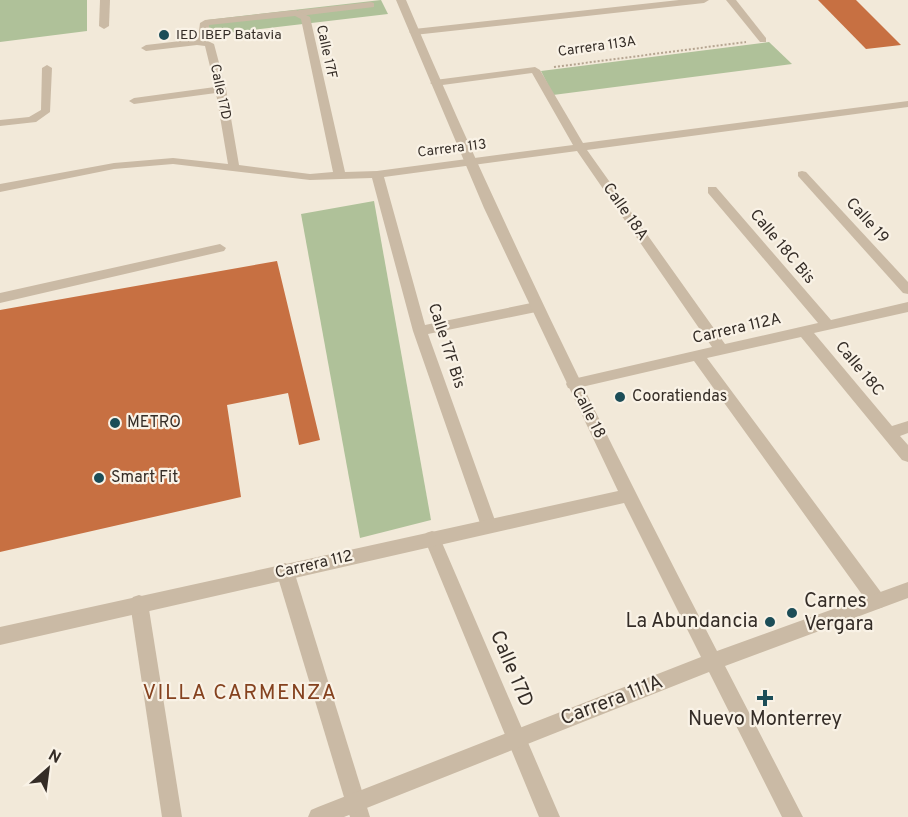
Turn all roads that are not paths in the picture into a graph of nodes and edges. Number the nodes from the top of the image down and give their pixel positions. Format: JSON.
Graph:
{"nodes":[{"id":1,"x":105,"y":0,"type":"edge"},
{"id":2,"x":401,"y":0,"type":"edge"},
{"id":3,"x":704,"y":0,"type":"edge"},
{"id":4,"x":731,"y":0,"type":"edge"},
{"id":5,"x":371,"y":5,"type":"dead end"},
{"id":6,"x":299,"y":14,"type":"junction"},
{"id":7,"x":104,"y":26,"type":"dead end"},
{"id":8,"x":414,"y":32,"type":"junction"},
{"id":9,"x":763,"y":40,"type":"road end"},
{"id":10,"x":203,"y":42,"type":"junction"},
{"id":11,"x":146,"y":48,"type":"dead end"},
{"id":12,"x":47,"y":68,"type":"dead end"},
{"id":13,"x":435,"y":83,"type":"junction"},
{"id":14,"x":221,"y":89,"type":"junction"},
{"id":15,"x":134,"y":101,"type":"dead end"},
{"id":16,"x":908,"y":104,"type":"edge"},
{"id":17,"x":0,"y":123,"type":"edge"},
{"id":18,"x":580,"y":147,"type":"junction"},
{"id":19,"x":468,"y":163,"type":"junction"},
{"id":20,"x":234,"y":167,"type":"junction"},
{"id":21,"x":377,"y":174,"type":"junction"},
{"id":22,"x":802,"y":174,"type":"dead end"},
{"id":23,"x":340,"y":176,"type":"junction"},
{"id":24,"x":0,"y":188,"type":"edge"},
{"id":25,"x":712,"y":190,"type":"dead end"},
{"id":26,"x":220,"y":248,"type":"dead end"},
{"id":27,"x":908,"y":290,"type":"edge"},
{"id":28,"x":0,"y":298,"type":"edge"},
{"id":29,"x":536,"y":307,"type":"junction"},
{"id":30,"x":906,"y":310,"type":"edge"},
{"id":31,"x":828,"y":326,"type":"junction"},
{"id":32,"x":420,"y":331,"type":"junction"},
{"id":33,"x":805,"y":332,"type":"junction"},
{"id":34,"x":722,"y":351,"type":"junction"},
{"id":35,"x":698,"y":356,"type":"junction"},
{"id":36,"x":573,"y":384,"type":"junction"},
{"id":37,"x":908,"y":427,"type":"edge"},
{"id":38,"x":889,"y":433,"type":"junction"},
{"id":39,"x":908,"y":456,"type":"edge"},
{"id":40,"x":629,"y":495,"type":"junction"},
{"id":41,"x":489,"y":526,"type":"junction"},
{"id":42,"x":432,"y":538,"type":"junction"},
{"id":43,"x":285,"y":571,"type":"junction"},
{"id":44,"x":908,"y":590,"type":"edge"},
{"id":45,"x":877,"y":601,"type":"junction"},
{"id":46,"x":139,"y":603,"type":"junction"},
{"id":47,"x":0,"y":636,"type":"edge"},
{"id":48,"x":714,"y":661,"type":"junction"},
{"id":49,"x":516,"y":739,"type":"junction"},
{"id":50,"x":358,"y":810,"type":"edge"},
{"id":51,"x":172,"y":817,"type":"edge"},
{"id":52,"x":318,"y":817,"type":"edge"},
{"id":53,"x":550,"y":817,"type":"edge"},
{"id":54,"x":793,"y":817,"type":"edge"}],
"edges":[{"from":1,"to":7,"type":"street"},
{"from":2,"to":8,"type":"street","name":"Calle 18"},
{"from":3,"to":8,"type":"street"},
{"from":4,"to":9,"type":"street"},
{"from":5,"to":6,"type":"street"},
{"from":6,"to":10,"type":"street","name":"Calle 17F"},
{"from":6,"to":23,"type":"street","name":"Calle 17F"},
{"from":8,"to":13,"type":"street","name":"Calle 18"},
{"from":10,"to":11,"type":"street","name":"Calle 17D"},
{"from":10,"to":14,"type":"street","name":"Calle 17D"},
{"from":12,"to":17,"type":"street"},
{"from":13,"to":18,"type":"street","name":"Calle 18A"},
{"from":13,"to":19,"type":"street","name":"Calle 18"},
{"from":14,"to":15,"type":"street"},
{"from":14,"to":20,"type":"street","name":"Calle 17D"},
{"from":16,"to":18,"type":"street","name":"Carrera 113"},
{"from":18,"to":19,"type":"street","name":"Carrera 113"},
{"from":18,"to":34,"type":"street","name":"Calle 18A"},
{"from":19,"to":21,"type":"street","name":"Carrera 113"},
{"from":19,"to":29,"type":"street","name":"Calle 18"},
{"from":20,"to":23,"type":"street","name":"Carrera 113"},
{"from":20,"to":24,"type":"street","name":"Carrera 113"},
{"from":21,"to":23,"type":"street","name":"Carrera 113"},
{"from":21,"to":32,"type":"street","name":"Calle 17F Bis"},
{"from":22,"to":27,"type":"street","name":"Calle 19"},
{"from":25,"to":31,"type":"street","name":"Calle 18C Bis"},
{"from":26,"to":28,"type":"street"},
{"from":29,"to":32,"type":"street"},
{"from":29,"to":36,"type":"street","name":"Calle 18"},
{"from":30,"to":31,"type":"street","name":"Carrera 112A"},
{"from":31,"to":33,"type":"street","name":"Carrera 112A"},
{"from":32,"to":41,"type":"street","name":"Calle 17F Bis"},
{"from":33,"to":34,"type":"street","name":"Carrera 112A"},
{"from":33,"to":38,"type":"street","name":"Calle 18C"},
{"from":34,"to":35,"type":"street","name":"Carrera 112A"},
{"from":35,"to":36,"type":"street","name":"Carrera 112A"},
{"from":35,"to":45,"type":"street"},
{"from":36,"to":40,"type":"street","name":"Calle 18"},
{"from":37,"to":38,"type":"street"},
{"from":38,"to":39,"type":"street","name":"Calle 18C"},
{"from":40,"to":41,"type":"street","name":"Carrera 112"},
{"from":40,"to":48,"type":"street","name":"Calle 18"},
{"from":41,"to":42,"type":"street","name":"Carrera 112"},
{"from":42,"to":43,"type":"street","name":"Carrera 112"},
{"from":42,"to":49,"type":"street","name":"Calle 17D"},
{"from":43,"to":46,"type":"street","name":"Carrera 112"},
{"from":43,"to":50,"type":"street"},
{"from":44,"to":45,"type":"street","name":"Carrera 111A"},
{"from":45,"to":48,"type":"street","name":"Carrera 111A"},
{"from":46,"to":47,"type":"street","name":"Carrera 112"},
{"from":46,"to":51,"type":"street"},
{"from":48,"to":49,"type":"street","name":"Carrera 111A"},
{"from":48,"to":54,"type":"street","name":"Calle 18"},
{"from":49,"to":50,"type":"street","name":"Carrera 111A"},
{"from":49,"to":53,"type":"street","name":"Calle 17D"},
{"from":50,"to":52,"type":"street","name":"Carrera 111A"}]}
